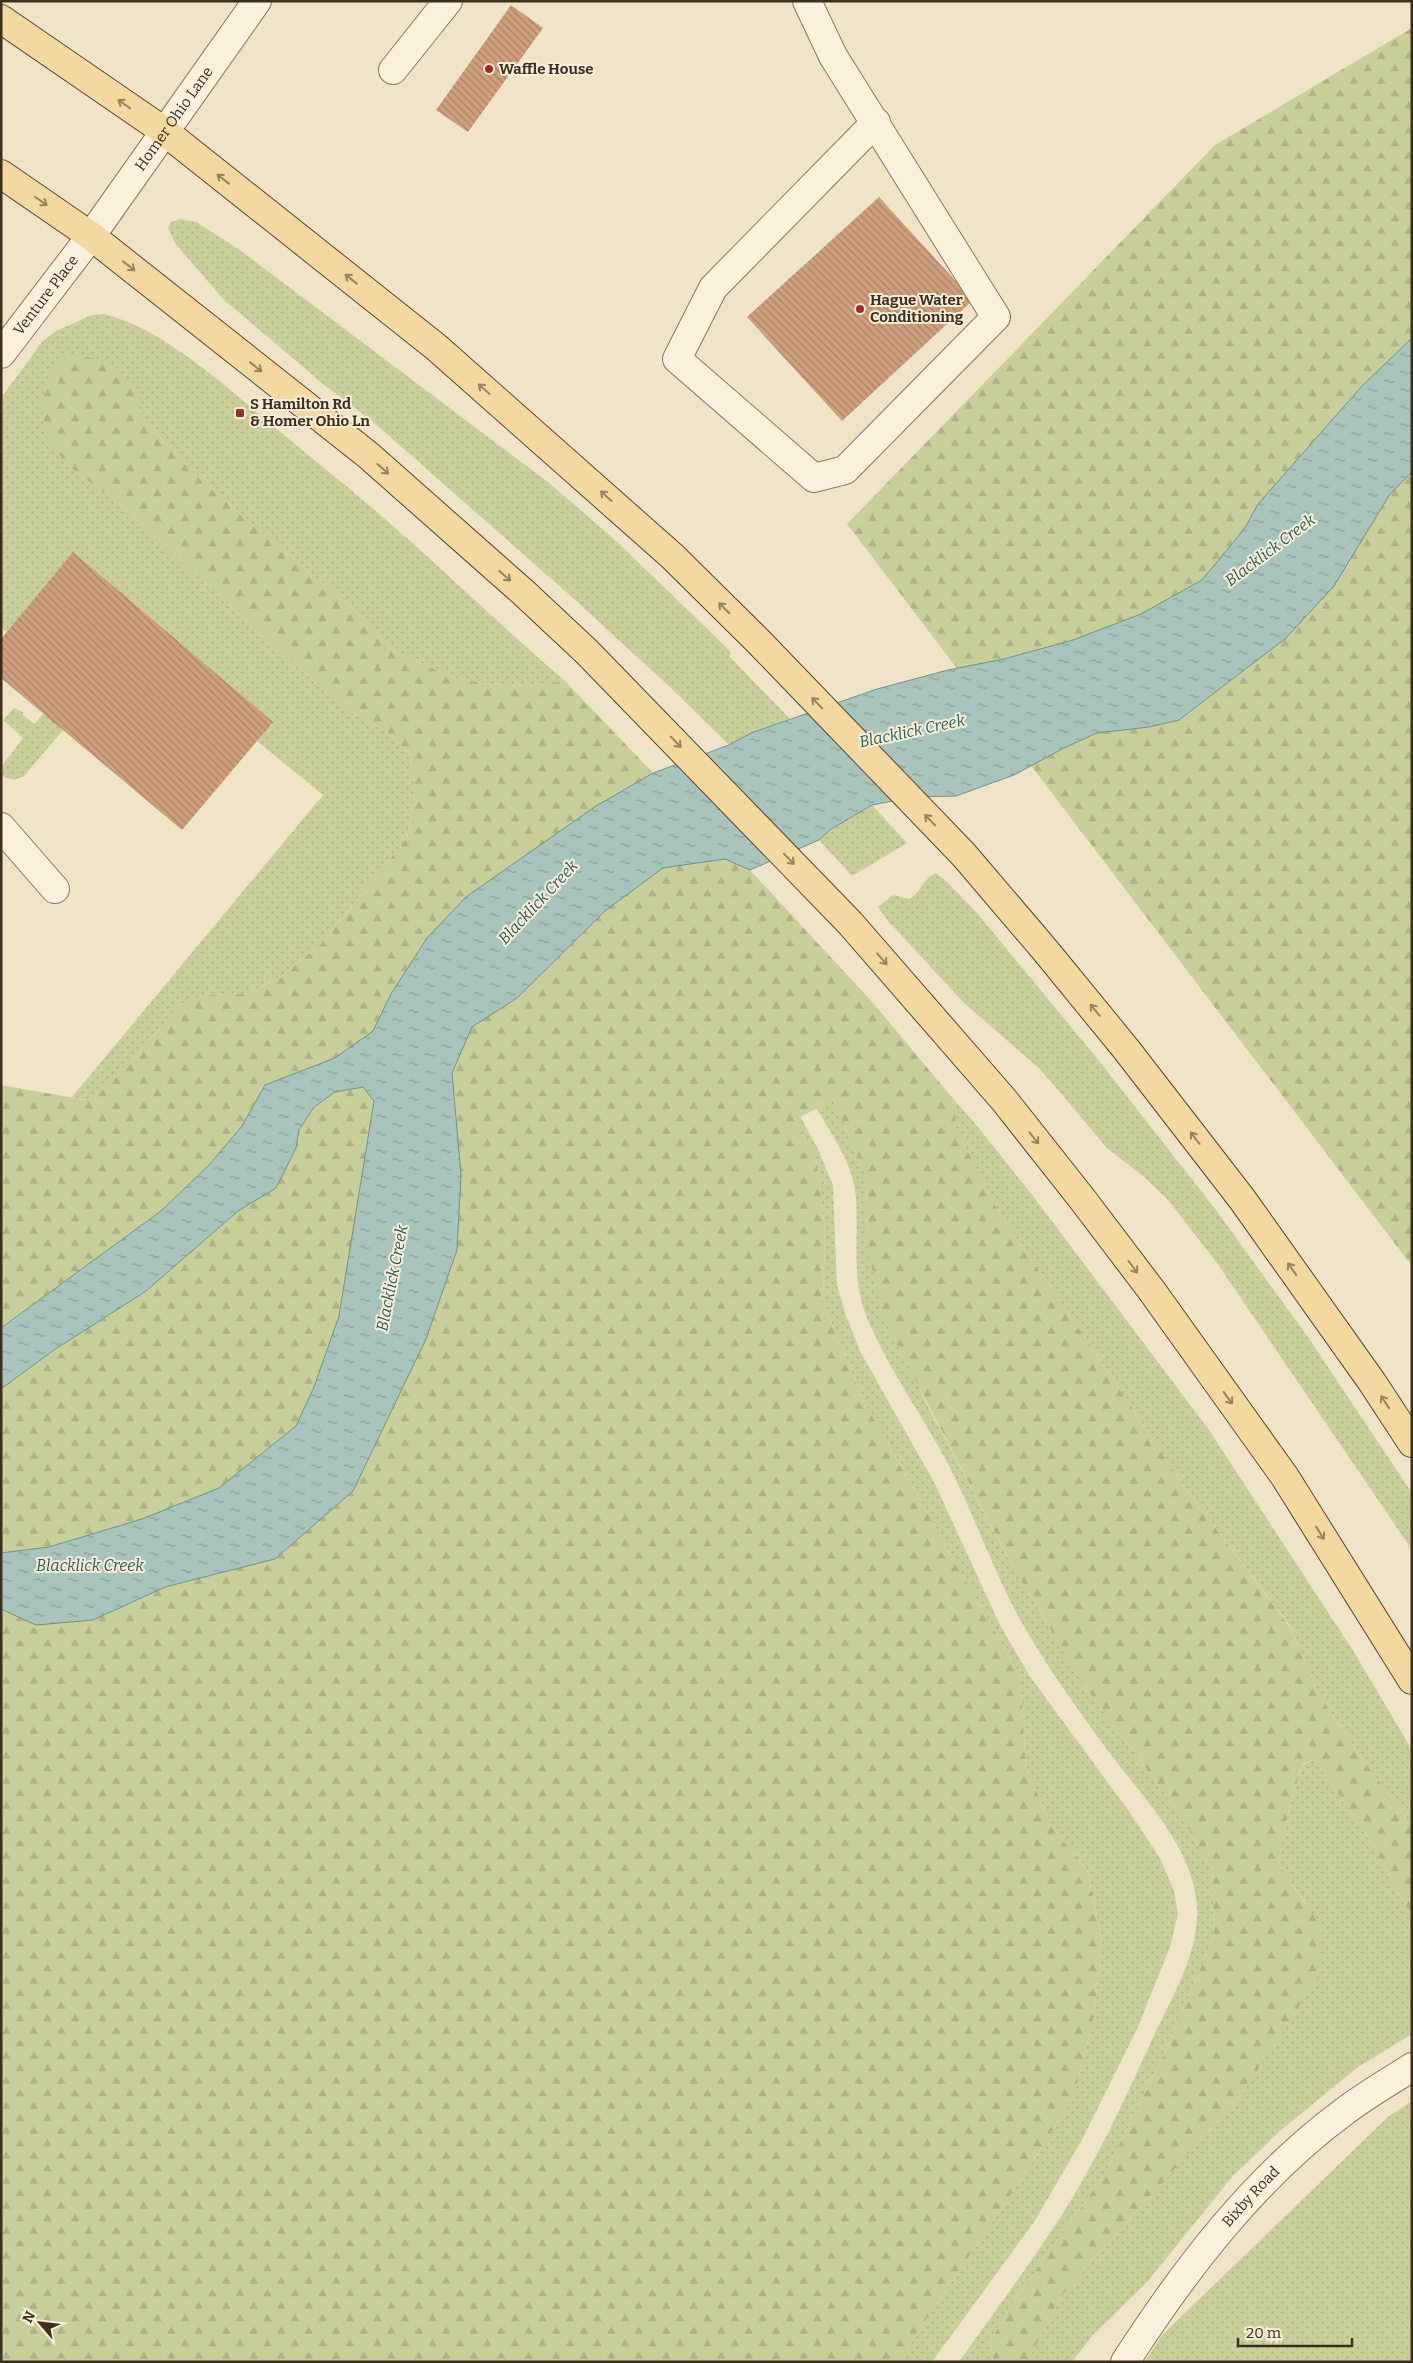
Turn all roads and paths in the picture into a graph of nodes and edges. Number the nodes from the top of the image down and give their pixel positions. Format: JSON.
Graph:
{"nodes":[{"id":1,"x":257,"y":1,"type":"edge"},
{"id":2,"x":448,"y":1,"type":"edge"},
{"id":3,"x":808,"y":1,"type":"edge"},
{"id":4,"x":1,"y":19,"type":"edge"},
{"id":5,"x":393,"y":70,"type":"dead end"},
{"id":6,"x":876,"y":122,"type":"junction"},
{"id":7,"x":164,"y":131,"type":"junction"},
{"id":8,"x":1,"y":174,"type":"edge"},
{"id":9,"x":91,"y":236,"type":"junction"},
{"id":10,"x":1,"y":354,"type":"edge"},
{"id":11,"x":1,"y":827,"type":"edge"},
{"id":12,"x":55,"y":889,"type":"dead end"},
{"id":13,"x":1412,"y":1443,"type":"edge"},
{"id":14,"x":1412,"y":1680,"type":"edge"},
{"id":15,"x":1412,"y":2067,"type":"edge"},
{"id":16,"x":1125,"y":2362,"type":"edge"}],
"edges":[{"from":1,"to":7,"type":"street","name":"Homer Ohio Lane"},
{"from":2,"to":5,"type":"street"},
{"from":3,"to":6,"type":"street"},
{"from":7,"to":4,"type":"main road","one_way":true},
{"from":6,"to":6,"type":"street"},
{"from":7,"to":9,"type":"street","name":"Homer Ohio Lane"},
{"from":13,"to":7,"type":"main road","one_way":true},
{"from":8,"to":9,"type":"main road","one_way":true},
{"from":9,"to":10,"type":"street","name":"Venture Place"},
{"from":9,"to":14,"type":"main road","one_way":true},
{"from":11,"to":12,"type":"street"},
{"from":15,"to":16,"type":"street","name":"Bixby Road"}]}
